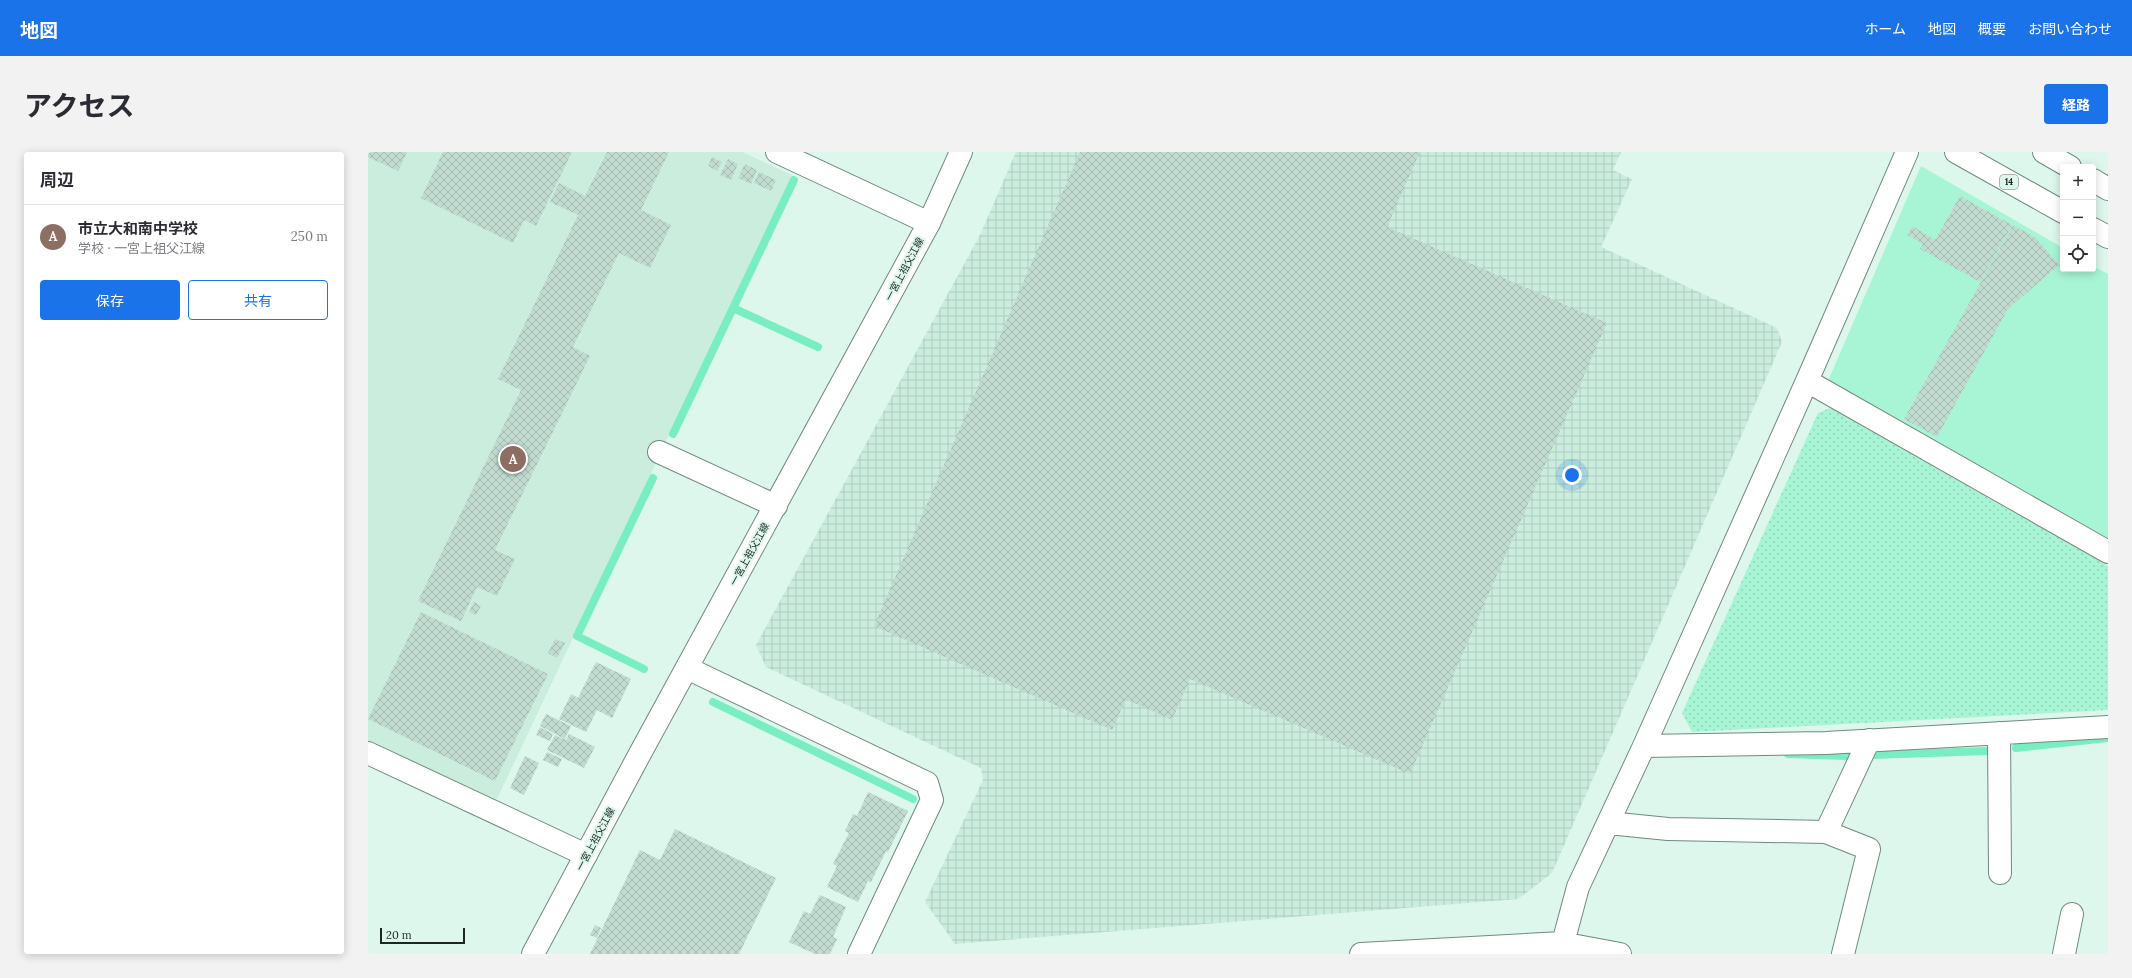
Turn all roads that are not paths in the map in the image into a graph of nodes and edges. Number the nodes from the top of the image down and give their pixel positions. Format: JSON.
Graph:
{"nodes":[{"id":1,"x":777,"y":152,"type":"edge"},
{"id":2,"x":961,"y":152,"type":"edge"},
{"id":3,"x":1907,"y":152,"type":"edge"},
{"id":4,"x":1956,"y":152,"type":"edge"},
{"id":5,"x":2044,"y":152,"type":"edge"},
{"id":6,"x":2065,"y":164,"type":"edge"},
{"id":7,"x":2096,"y":182,"type":"edge"},
{"id":8,"x":2108,"y":189,"type":"edge"},
{"id":9,"x":2060,"y":210,"type":"edge"},
{"id":10,"x":929,"y":222,"type":"junction"},
{"id":11,"x":2096,"y":231,"type":"edge"},
{"id":12,"x":2108,"y":237,"type":"edge"},
{"id":13,"x":1807,"y":381,"type":"junction"},
{"id":14,"x":659,"y":452,"type":"dead end"},
{"id":15,"x":776,"y":506,"type":"junction"},
{"id":16,"x":2108,"y":552,"type":"edge"},
{"id":17,"x":687,"y":668,"type":"junction"},
{"id":18,"x":2108,"y":727,"type":"edge"},
{"id":19,"x":1999,"y":733,"type":"junction"},
{"id":20,"x":1869,"y":740,"type":"junction"},
{"id":21,"x":1644,"y":746,"type":"junction"},
{"id":22,"x":368,"y":753,"type":"edge"},
{"id":23,"x":1608,"y":823,"type":"junction"},
{"id":24,"x":1826,"y":832,"type":"junction"},
{"id":25,"x":586,"y":856,"type":"junction"},
{"id":26,"x":2000,"y":873,"type":"dead end"},
{"id":27,"x":2072,"y":914,"type":"dead end"},
{"id":28,"x":1560,"y":949,"type":"edge"},
{"id":29,"x":533,"y":954,"type":"edge"},
{"id":30,"x":859,"y":954,"type":"edge"},
{"id":31,"x":1361,"y":954,"type":"edge"},
{"id":32,"x":1620,"y":954,"type":"edge"},
{"id":33,"x":1843,"y":954,"type":"edge"},
{"id":34,"x":2064,"y":954,"type":"edge"}],
"edges":[{"from":1,"to":10,"type":"street"},
{"from":2,"to":10,"type":"street","name":"一宮上祖父江線"},
{"from":3,"to":13,"type":"street"},
{"from":4,"to":9,"type":"street","number":"14"},
{"from":5,"to":6,"type":"street"},
{"from":7,"to":8,"type":"street"},
{"from":10,"to":15,"type":"street","name":"一宮上祖父江線"},
{"from":11,"to":12,"type":"street"},
{"from":13,"to":16,"type":"street"},
{"from":13,"to":21,"type":"street"},
{"from":14,"to":15,"type":"street"},
{"from":15,"to":17,"type":"street","name":"一宮上祖父江線"},
{"from":17,"to":25,"type":"street","name":"一宮上祖父江線"},
{"from":17,"to":30,"type":"street"},
{"from":18,"to":19,"type":"street"},
{"from":19,"to":20,"type":"street"},
{"from":19,"to":26,"type":"street"},
{"from":20,"to":21,"type":"street"},
{"from":20,"to":24,"type":"street"},
{"from":21,"to":23,"type":"street"},
{"from":22,"to":25,"type":"street"},
{"from":23,"to":24,"type":"street"},
{"from":23,"to":28,"type":"street"},
{"from":24,"to":33,"type":"street"},
{"from":25,"to":29,"type":"street","name":"一宮上祖父江線"},
{"from":27,"to":34,"type":"street"},
{"from":28,"to":31,"type":"street"},
{"from":28,"to":32,"type":"street"}]}
